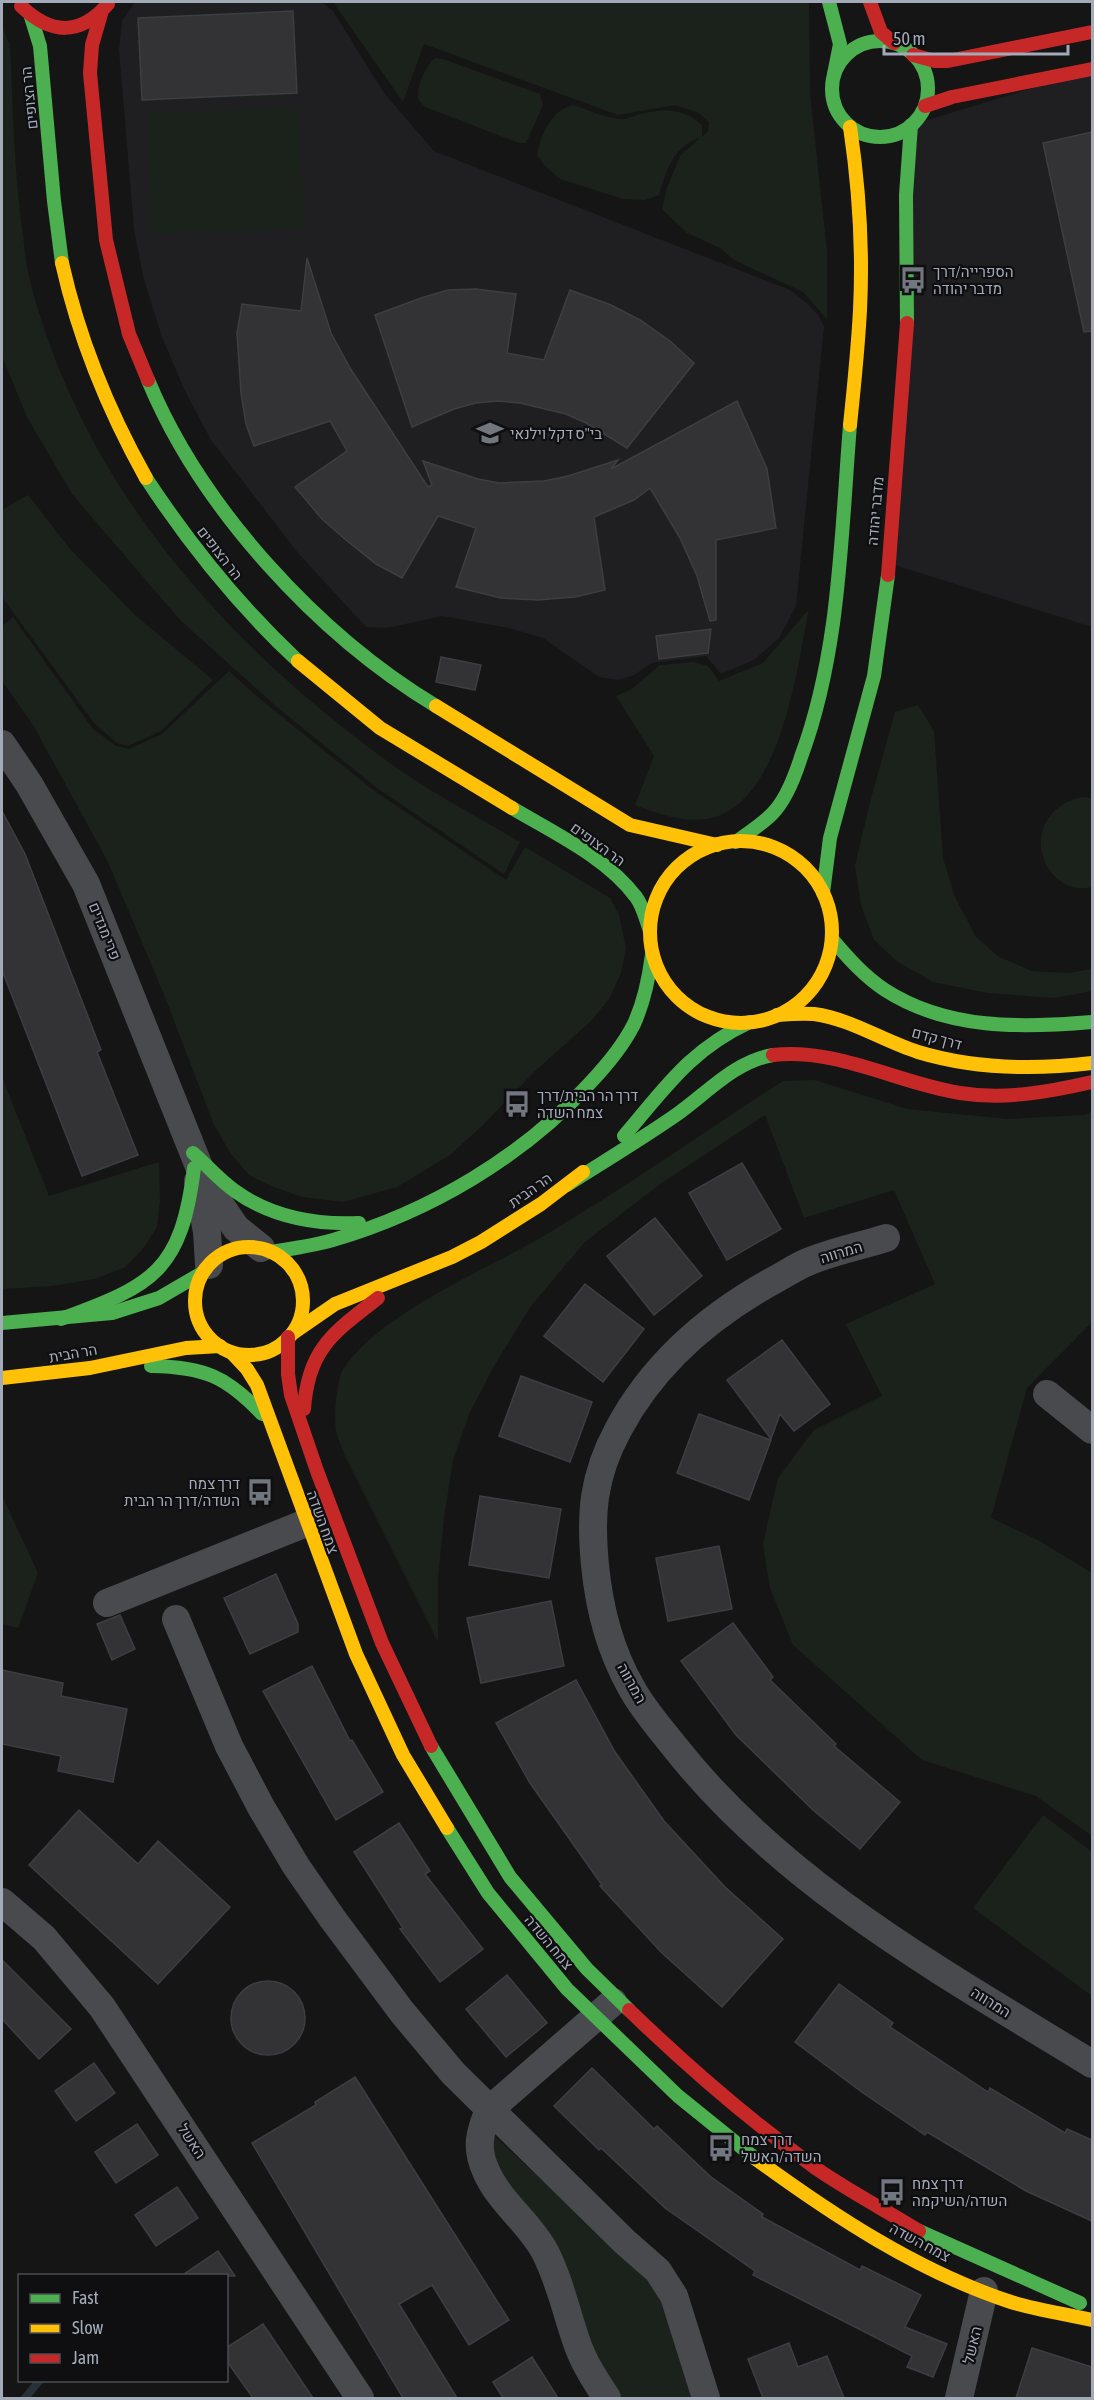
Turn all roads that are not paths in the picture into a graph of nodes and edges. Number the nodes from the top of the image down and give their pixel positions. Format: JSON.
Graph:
{"nodes":[{"id":1,"x":18,"y":2,"type":"edge"},
{"id":2,"x":110,"y":2,"type":"edge"},
{"id":3,"x":829,"y":2,"type":"edge"},
{"id":4,"x":870,"y":2,"type":"edge"},
{"id":5,"x":101,"y":14,"type":"junction"},
{"id":6,"x":31,"y":17,"type":"junction"},
{"id":7,"x":1092,"y":32,"type":"edge"},
{"id":8,"x":894,"y":43,"type":"junction"},
{"id":9,"x":913,"y":55,"type":"junction"},
{"id":10,"x":1092,"y":69,"type":"edge"},
{"id":11,"x":834,"y":74,"type":"junction"},
{"id":12,"x":925,"y":106,"type":"junction"},
{"id":13,"x":911,"y":125,"type":"junction"},
{"id":14,"x":850,"y":127,"type":"junction"},
{"id":15,"x":2,"y":744,"type":"edge"},
{"id":16,"x":736,"y":842,"type":"junction"},
{"id":17,"x":717,"y":845,"type":"junction"},
{"id":18,"x":824,"y":893,"type":"junction"},
{"id":19,"x":650,"y":931,"type":"junction"},
{"id":20,"x":832,"y":939,"type":"junction"},
{"id":21,"x":652,"y":954,"type":"junction"},
{"id":22,"x":777,"y":1015,"type":"junction"},
{"id":23,"x":750,"y":1022,"type":"junction"},
{"id":24,"x":1092,"y":1022,"type":"edge"},
{"id":25,"x":1092,"y":1063,"type":"edge"},
{"id":26,"x":1092,"y":1082,"type":"edge"},
{"id":27,"x":191,"y":1150,"type":"junction"},
{"id":28,"x":567,"y":1185,"type":"junction"},
{"id":29,"x":389,"y":1219,"type":"junction"},
{"id":30,"x":886,"y":1238,"type":"dead end"},
{"id":31,"x":266,"y":1250,"type":"junction"},
{"id":32,"x":206,"y":1269,"type":"junction"},
{"id":33,"x":411,"y":1274,"type":"junction"},
{"id":34,"x":61,"y":1319,"type":"junction"},
{"id":35,"x":2,"y":1323,"type":"edge"},
{"id":36,"x":290,"y":1335,"type":"junction"},
{"id":37,"x":226,"y":1349,"type":"junction"},
{"id":38,"x":90,"y":1368,"type":"junction"},
{"id":39,"x":2,"y":1378,"type":"edge"},
{"id":40,"x":1047,"y":1394,"type":"dead end"},
{"id":41,"x":270,"y":1422,"type":"junction"},
{"id":42,"x":1092,"y":1430,"type":"edge"},
{"id":43,"x":305,"y":1438,"type":"junction"},
{"id":44,"x":306,"y":1522,"type":"junction"},
{"id":45,"x":107,"y":1603,"type":"dead end"},
{"id":46,"x":176,"y":1619,"type":"dead end"},
{"id":47,"x":2,"y":1902,"type":"edge"},
{"id":48,"x":617,"y":1999,"type":"junction"},
{"id":49,"x":596,"y":2018,"type":"junction"},
{"id":50,"x":1092,"y":2064,"type":"edge"},
{"id":51,"x":489,"y":2110,"type":"junction"},
{"id":52,"x":984,"y":2291,"type":"junction"},
{"id":53,"x":1092,"y":2309,"type":"edge"},
{"id":54,"x":1092,"y":2320,"type":"edge"},
{"id":55,"x":360,"y":2398,"type":"edge"},
{"id":56,"x":607,"y":2398,"type":"edge"},
{"id":57,"x":706,"y":2398,"type":"edge"},
{"id":58,"x":959,"y":2398,"type":"edge"}],
"edges":[{"from":1,"to":6,"type":"main road"},
{"from":2,"to":5,"type":"main road"},
{"from":3,"to":11,"type":"main road"},
{"from":4,"to":8,"type":"main road"},
{"from":5,"to":6,"type":"main road"},
{"from":5,"to":17,"type":"main road","name":"הר הצופים"},
{"from":6,"to":19,"type":"main road","name":"הר הצופים"},
{"from":7,"to":9,"type":"main road"},
{"from":8,"to":9,"type":"main road"},
{"from":8,"to":11,"type":"main road"},
{"from":9,"to":12,"type":"main road"},
{"from":10,"to":12,"type":"main road"},
{"from":11,"to":14,"type":"main road"},
{"from":12,"to":13,"type":"main road"},
{"from":13,"to":14,"type":"main road"},
{"from":13,"to":18,"type":"main road","name":"מדבר יהודה"},
{"from":14,"to":16,"type":"main road","name":"מדבר יהודה"},
{"from":15,"to":27,"type":"street","name":"פרי מגדים"},
{"from":16,"to":17,"type":"main road"},
{"from":16,"to":18,"type":"main road"},
{"from":17,"to":19,"type":"main road"},
{"from":18,"to":20,"type":"main road"},
{"from":19,"to":21,"type":"main road"},
{"from":20,"to":22,"type":"main road"},
{"from":20,"to":24,"type":"main road","name":"דרך קדם"},
{"from":21,"to":23,"type":"main road"},
{"from":21,"to":29,"type":"main road"},
{"from":22,"to":23,"type":"main road"},
{"from":22,"to":25,"type":"main road","name":"דרך קדם"},
{"from":23,"to":28,"type":"main road","name":"הר הבית"},
{"from":26,"to":28,"type":"main road"},
{"from":27,"to":29,"type":"main road"},
{"from":27,"to":31,"type":"street","name":"פרי מגדים"},
{"from":27,"to":32,"type":"street","name":"פרי מגדים"},
{"from":27,"to":34,"type":"main road"},
{"from":28,"to":33,"type":"main road","name":"הר הבית"},
{"from":29,"to":31,"type":"main road"},
{"from":30,"to":50,"type":"street","name":"המרווה"},
{"from":31,"to":32,"type":"main road"},
{"from":31,"to":36,"type":"main road"},
{"from":32,"to":34,"type":"main road"},
{"from":32,"to":37,"type":"main road"},
{"from":33,"to":36,"type":"main road","name":"הר הבית"},
{"from":33,"to":43,"type":"main road"},
{"from":34,"to":35,"type":"main road"},
{"from":36,"to":37,"type":"main road"},
{"from":36,"to":43,"type":"main road","name":"צמח השדה"},
{"from":37,"to":38,"type":"main road","name":"הר הבית"},
{"from":37,"to":41,"type":"main road","name":"צמח השדה"},
{"from":38,"to":39,"type":"main road","name":"הר הבית"},
{"from":38,"to":41,"type":"main road"},
{"from":40,"to":42,"type":"street"},
{"from":41,"to":44,"type":"main road","name":"צמח השדה"},
{"from":43,"to":48,"type":"main road","name":"צמח השדה"},
{"from":44,"to":45,"type":"street"},
{"from":44,"to":49,"type":"main road","name":"צמח השדה"},
{"from":46,"to":51,"type":"street"},
{"from":47,"to":55,"type":"street","name":"האשל"},
{"from":48,"to":49,"type":"street"},
{"from":48,"to":53,"type":"main road","name":"צמח השדה"},
{"from":49,"to":51,"type":"street"},
{"from":49,"to":52,"type":"main road","name":"צמח השדה"},
{"from":51,"to":56,"type":"street"},
{"from":51,"to":57,"type":"street"},
{"from":52,"to":54,"type":"main road","name":"צמח השדה"},
{"from":52,"to":58,"type":"street","name":"האשל"}]}
